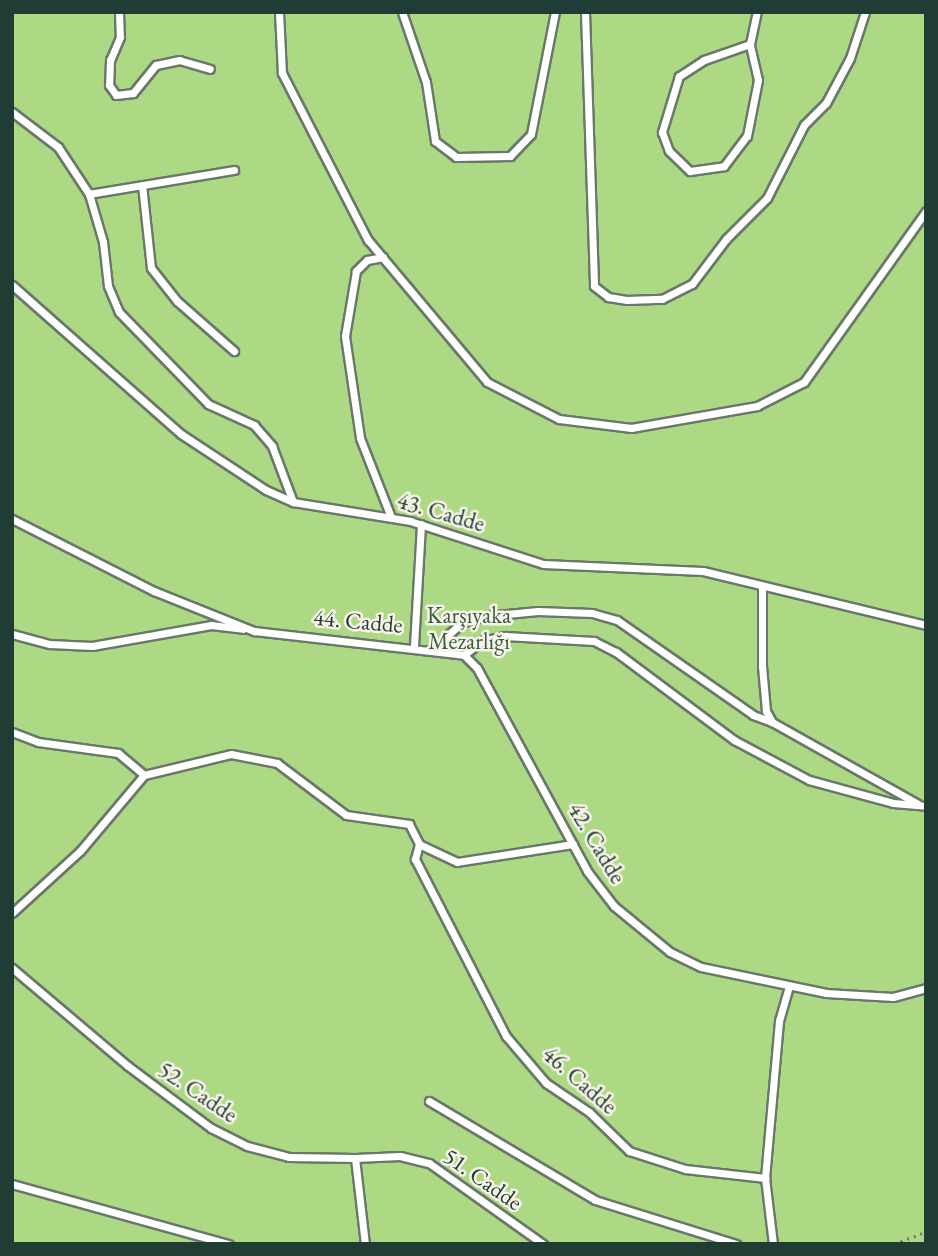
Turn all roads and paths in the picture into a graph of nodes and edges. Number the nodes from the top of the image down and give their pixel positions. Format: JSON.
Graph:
{"nodes":[{"id":1,"x":119,"y":12,"type":"edge"},
{"id":2,"x":279,"y":12,"type":"edge"},
{"id":3,"x":402,"y":12,"type":"edge"},
{"id":4,"x":555,"y":12,"type":"edge"},
{"id":5,"x":585,"y":12,"type":"edge"},
{"id":6,"x":757,"y":12,"type":"edge"},
{"id":7,"x":865,"y":12,"type":"edge"},
{"id":8,"x":750,"y":44,"type":"junction"},
{"id":9,"x":210,"y":69,"type":"dead end"},
{"id":10,"x":12,"y":112,"type":"edge"},
{"id":11,"x":234,"y":170,"type":"dead end"},
{"id":12,"x":142,"y":185,"type":"junction"},
{"id":13,"x":89,"y":194,"type":"junction"},
{"id":14,"x":926,"y":211,"type":"edge"},
{"id":15,"x":383,"y":257,"type":"junction"},
{"id":16,"x":12,"y":285,"type":"edge"},
{"id":17,"x":234,"y":351,"type":"dead end"},
{"id":18,"x":293,"y":502,"type":"junction"},
{"id":19,"x":391,"y":517,"type":"junction"},
{"id":20,"x":12,"y":519,"type":"edge"},
{"id":21,"x":421,"y":524,"type":"junction"},
{"id":22,"x":762,"y":586,"type":"junction"},
{"id":23,"x":926,"y":625,"type":"edge"},
{"id":24,"x":254,"y":631,"type":"junction"},
{"id":25,"x":12,"y":634,"type":"edge"},
{"id":26,"x":414,"y":646,"type":"junction"},
{"id":27,"x":444,"y":650,"type":"junction"},
{"id":28,"x":464,"y":654,"type":"junction"},
{"id":29,"x":772,"y":722,"type":"junction"},
{"id":30,"x":12,"y":732,"type":"edge"},
{"id":31,"x":144,"y":775,"type":"junction"},
{"id":32,"x":924,"y":806,"type":"edge"},
{"id":33,"x":419,"y":844,"type":"junction"},
{"id":34,"x":573,"y":844,"type":"junction"},
{"id":35,"x":12,"y":913,"type":"edge"},
{"id":36,"x":12,"y":968,"type":"edge"},
{"id":37,"x":789,"y":986,"type":"junction"},
{"id":38,"x":926,"y":988,"type":"edge"},
{"id":39,"x":429,"y":1101,"type":"dead end"},
{"id":40,"x":355,"y":1158,"type":"junction"},
{"id":41,"x":765,"y":1178,"type":"junction"},
{"id":42,"x":12,"y":1184,"type":"edge"},
{"id":43,"x":926,"y":1232,"type":"edge"},
{"id":44,"x":229,"y":1244,"type":"edge"},
{"id":45,"x":365,"y":1244,"type":"edge"},
{"id":46,"x":543,"y":1244,"type":"edge"},
{"id":47,"x":736,"y":1244,"type":"edge"},
{"id":48,"x":773,"y":1244,"type":"edge"},
{"id":49,"x":894,"y":1244,"type":"edge"}],
"edges":[{"from":1,"to":9,"type":"lane"},
{"from":2,"to":15,"type":"lane"},
{"from":3,"to":4,"type":"lane"},
{"from":5,"to":7,"type":"lane"},
{"from":6,"to":8,"type":"lane"},
{"from":8,"to":8,"type":"lane"},
{"from":10,"to":13,"type":"lane"},
{"from":11,"to":12,"type":"lane"},
{"from":12,"to":13,"type":"lane"},
{"from":12,"to":17,"type":"lane"},
{"from":13,"to":18,"type":"lane"},
{"from":14,"to":15,"type":"lane"},
{"from":15,"to":19,"type":"lane"},
{"from":16,"to":18,"type":"lane","name":"43. Cadde"},
{"from":18,"to":19,"type":"lane","name":"43. Cadde"},
{"from":19,"to":21,"type":"lane","name":"43. Cadde"},
{"from":20,"to":24,"type":"lane","name":"44. Cadde"},
{"from":21,"to":22,"type":"lane","name":"43. Cadde"},
{"from":21,"to":26,"type":"lane"},
{"from":22,"to":23,"type":"lane","name":"43. Cadde"},
{"from":22,"to":29,"type":"lane"},
{"from":24,"to":25,"type":"lane"},
{"from":24,"to":26,"type":"lane","name":"44. Cadde"},
{"from":26,"to":27,"type":"lane","name":"44. Cadde"},
{"from":27,"to":28,"type":"lane","name":"44. Cadde"},
{"from":27,"to":29,"type":"lane"},
{"from":28,"to":32,"type":"lane"},
{"from":28,"to":34,"type":"lane","name":"42. Cadde"},
{"from":29,"to":32,"type":"lane"},
{"from":30,"to":31,"type":"lane"},
{"from":31,"to":33,"type":"lane"},
{"from":31,"to":35,"type":"lane"},
{"from":33,"to":34,"type":"lane"},
{"from":33,"to":41,"type":"lane","name":"46. Cadde"},
{"from":34,"to":37,"type":"lane","name":"42. Cadde"},
{"from":36,"to":40,"type":"lane","name":"52. Cadde"},
{"from":37,"to":38,"type":"lane","name":"42. Cadde"},
{"from":37,"to":41,"type":"lane"},
{"from":39,"to":47,"type":"lane"},
{"from":40,"to":45,"type":"lane"},
{"from":40,"to":46,"type":"lane","name":"51. Cadde"},
{"from":41,"to":48,"type":"lane"},
{"from":42,"to":44,"type":"lane"},
{"from":43,"to":49,"type":"path"}]}
